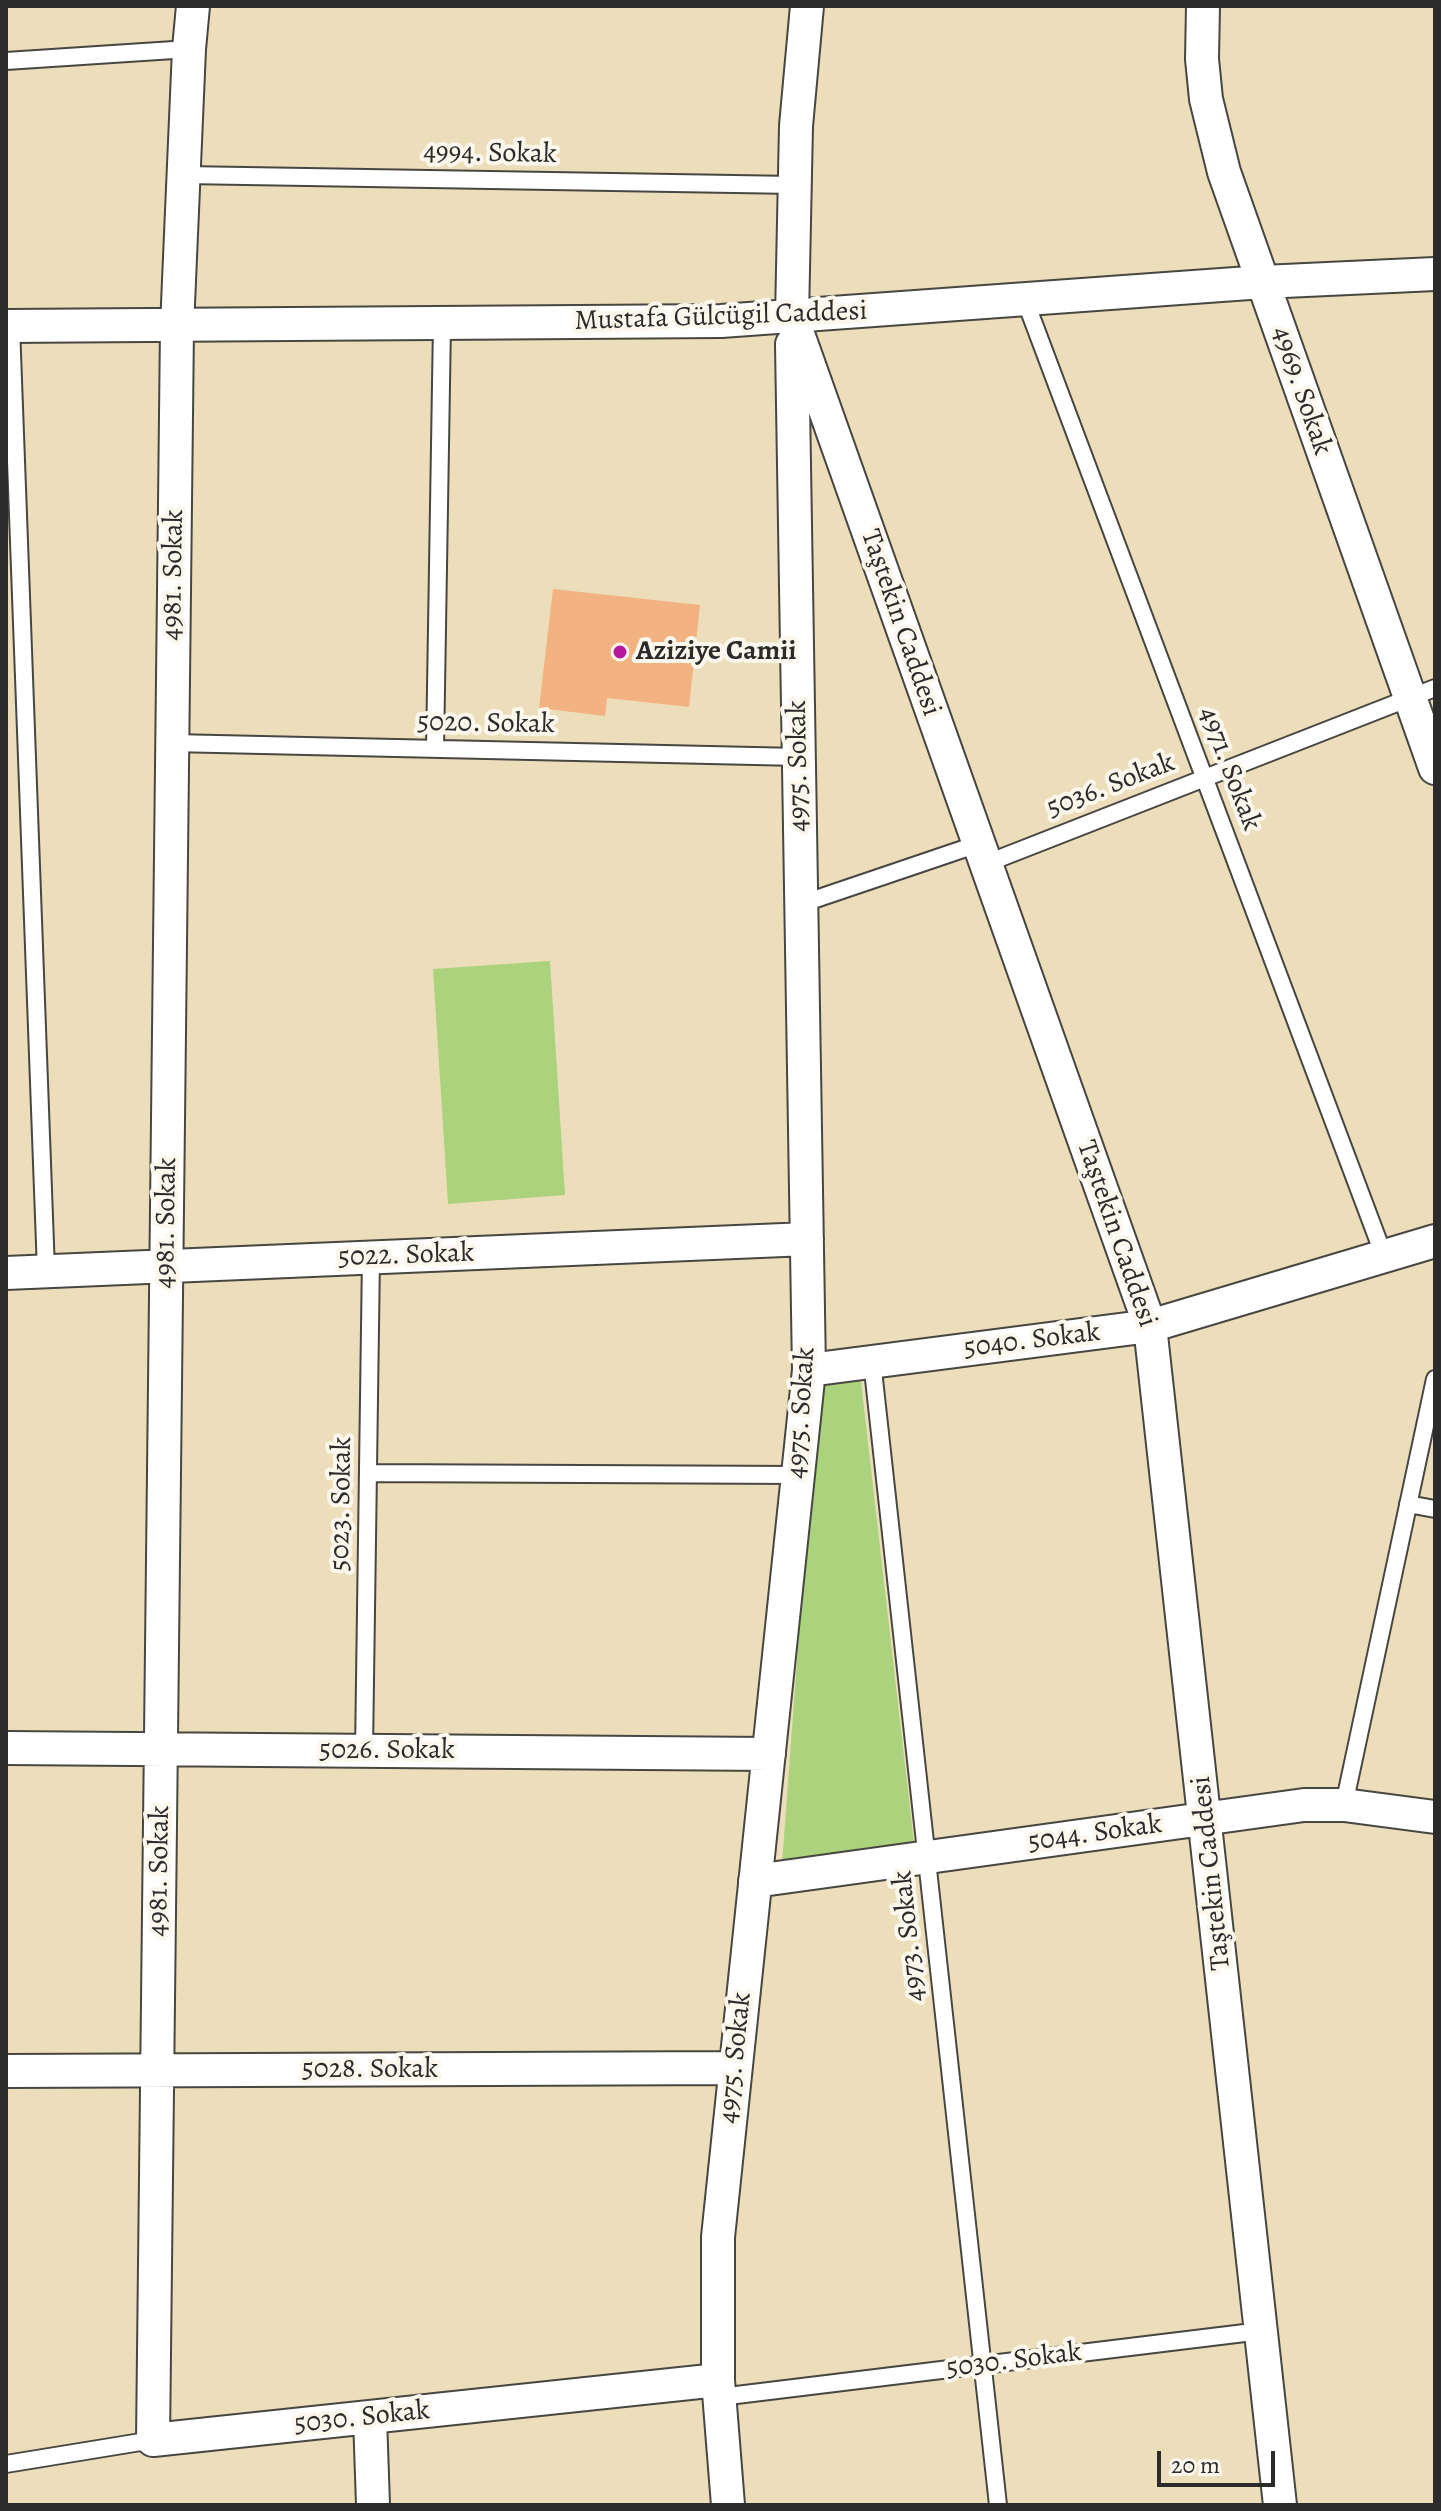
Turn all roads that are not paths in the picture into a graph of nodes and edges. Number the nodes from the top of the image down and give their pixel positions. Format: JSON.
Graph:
{"nodes":[{"id":1,"x":193,"y":6,"type":"edge"},
{"id":2,"x":807,"y":6,"type":"edge"},
{"id":3,"x":1203,"y":6,"type":"edge"},
{"id":4,"x":189,"y":49,"type":"junction"},
{"id":5,"x":6,"y":61,"type":"edge"},
{"id":6,"x":184,"y":175,"type":"junction"},
{"id":7,"x":795,"y":185,"type":"junction"},
{"id":8,"x":1435,"y":274,"type":"edge"},
{"id":9,"x":1263,"y":282,"type":"junction"},
{"id":10,"x":1025,"y":300,"type":"junction"},
{"id":11,"x":792,"y":317,"type":"junction"},
{"id":12,"x":442,"y":324,"type":"junction"},
{"id":13,"x":8,"y":326,"type":"edge"},
{"id":14,"x":177,"y":327,"type":"junction"},
{"id":15,"x":1422,"y":693,"type":"edge"},
{"id":16,"x":172,"y":743,"type":"junction"},
{"id":17,"x":435,"y":749,"type":"junction"},
{"id":18,"x":799,"y":757,"type":"junction"},
{"id":19,"x":1435,"y":768,"type":"edge"},
{"id":20,"x":1205,"y":778,"type":"junction"},
{"id":21,"x":982,"y":854,"type":"junction"},
{"id":22,"x":801,"y":904,"type":"junction"},
{"id":23,"x":807,"y":1239,"type":"junction"},
{"id":24,"x":1435,"y":1241,"type":"edge"},
{"id":25,"x":1384,"y":1256,"type":"junction"},
{"id":26,"x":371,"y":1257,"type":"junction"},
{"id":27,"x":167,"y":1266,"type":"junction"},
{"id":28,"x":46,"y":1271,"type":"junction"},
{"id":29,"x":6,"y":1273,"type":"edge"},
{"id":30,"x":1150,"y":1326,"type":"junction"},
{"id":31,"x":872,"y":1361,"type":"junction"},
{"id":32,"x":809,"y":1370,"type":"junction"},
{"id":33,"x":1435,"y":1379,"type":"edge"},
{"id":34,"x":368,"y":1473,"type":"junction"},
{"id":35,"x":798,"y":1475,"type":"junction"},
{"id":36,"x":1408,"y":1504,"type":"junction"},
{"id":37,"x":1435,"y":1509,"type":"edge"},
{"id":38,"x":6,"y":1748,"type":"edge"},
{"id":39,"x":161,"y":1749,"type":"junction"},
{"id":40,"x":364,"y":1751,"type":"junction"},
{"id":41,"x":769,"y":1754,"type":"junction"},
{"id":42,"x":1344,"y":1805,"type":"junction"},
{"id":43,"x":1435,"y":1817,"type":"edge"},
{"id":44,"x":1206,"y":1818,"type":"junction"},
{"id":45,"x":927,"y":1857,"type":"junction"},
{"id":46,"x":755,"y":1881,"type":"junction"},
{"id":47,"x":735,"y":2068,"type":"junction"},
{"id":48,"x":6,"y":2071,"type":"edge"},
{"id":49,"x":158,"y":2071,"type":"junction"},
{"id":50,"x":1261,"y":2331,"type":"junction"},
{"id":51,"x":983,"y":2365,"type":"junction"},
{"id":52,"x":719,"y":2389,"type":"junction"},
{"id":53,"x":370,"y":2417,"type":"junction"},
{"id":54,"x":153,"y":2440,"type":"junction"},
{"id":55,"x":6,"y":2464,"type":"edge"},
{"id":56,"x":373,"y":2505,"type":"edge"},
{"id":57,"x":728,"y":2505,"type":"edge"},
{"id":58,"x":998,"y":2505,"type":"edge"},
{"id":59,"x":1280,"y":2505,"type":"edge"}],
"edges":[{"from":1,"to":4,"type":"street","name":"4981. Sokak"},
{"from":2,"to":7,"type":"street","name":"Taştekin Caddesi"},
{"from":3,"to":9,"type":"street","name":"4969. Sokak"},
{"from":4,"to":5,"type":"lane"},
{"from":4,"to":6,"type":"street","name":"4981. Sokak"},
{"from":6,"to":7,"type":"lane","name":"4994. Sokak"},
{"from":6,"to":14,"type":"street","name":"4981. Sokak"},
{"from":7,"to":11,"type":"street","name":"Taştekin Caddesi"},
{"from":8,"to":9,"type":"street","name":"Mustafa Gülcügil Caddesi"},
{"from":9,"to":10,"type":"street","name":"Mustafa Gülcügil Caddesi"},
{"from":9,"to":15,"type":"street","name":"4969. Sokak"},
{"from":10,"to":11,"type":"street","name":"Mustafa Gülcügil Caddesi"},
{"from":10,"to":20,"type":"lane","name":"4971. Sokak"},
{"from":11,"to":12,"type":"street","name":"Mustafa Gülcügil Caddesi"},
{"from":11,"to":18,"type":"street","name":"4975. Sokak"},
{"from":11,"to":21,"type":"street","name":"Taştekin Caddesi"},
{"from":12,"to":14,"type":"street","name":"Mustafa Gülcügil Caddesi"},
{"from":12,"to":17,"type":"lane"},
{"from":13,"to":14,"type":"street","name":"Mustafa Gülcügil Caddesi"},
{"from":13,"to":28,"type":"lane"},
{"from":14,"to":16,"type":"street","name":"4981. Sokak"},
{"from":15,"to":19,"type":"street","name":"4969. Sokak"},
{"from":15,"to":20,"type":"lane","name":"5036. Sokak"},
{"from":16,"to":17,"type":"lane","name":"5020. Sokak"},
{"from":16,"to":27,"type":"street","name":"4981. Sokak"},
{"from":17,"to":18,"type":"lane","name":"5020. Sokak"},
{"from":18,"to":22,"type":"street","name":"4975. Sokak"},
{"from":20,"to":21,"type":"lane","name":"5036. Sokak"},
{"from":20,"to":25,"type":"lane","name":"4971. Sokak"},
{"from":21,"to":22,"type":"lane","name":"5036. Sokak"},
{"from":21,"to":30,"type":"street","name":"Taştekin Caddesi"},
{"from":22,"to":23,"type":"street","name":"4975. Sokak"},
{"from":23,"to":26,"type":"street","name":"5022. Sokak"},
{"from":23,"to":32,"type":"street","name":"4975. Sokak"},
{"from":24,"to":25,"type":"street","name":"5040. Sokak"},
{"from":25,"to":30,"type":"street","name":"5040. Sokak"},
{"from":26,"to":27,"type":"street","name":"5022. Sokak"},
{"from":26,"to":34,"type":"lane","name":"5023. Sokak"},
{"from":27,"to":28,"type":"street","name":"5022. Sokak"},
{"from":27,"to":39,"type":"street","name":"4981. Sokak"},
{"from":28,"to":29,"type":"street","name":"5022. Sokak"},
{"from":30,"to":31,"type":"street","name":"5040. Sokak"},
{"from":30,"to":44,"type":"street","name":"Taştekin Caddesi"},
{"from":31,"to":32,"type":"street","name":"5040. Sokak"},
{"from":31,"to":45,"type":"lane","name":"4973. Sokak"},
{"from":32,"to":35,"type":"street","name":"4975. Sokak"},
{"from":33,"to":36,"type":"lane"},
{"from":34,"to":35,"type":"lane"},
{"from":34,"to":40,"type":"lane","name":"5023. Sokak"},
{"from":35,"to":41,"type":"street","name":"4975. Sokak"},
{"from":36,"to":37,"type":"lane"},
{"from":36,"to":42,"type":"lane"},
{"from":38,"to":39,"type":"street","name":"5026. Sokak"},
{"from":39,"to":40,"type":"street","name":"5026. Sokak"},
{"from":39,"to":49,"type":"street","name":"4981. Sokak"},
{"from":40,"to":41,"type":"street","name":"5026. Sokak"},
{"from":41,"to":46,"type":"street","name":"4975. Sokak"},
{"from":42,"to":43,"type":"street","name":"5044. Sokak"},
{"from":42,"to":44,"type":"street","name":"5044. Sokak"},
{"from":44,"to":45,"type":"street","name":"5044. Sokak"},
{"from":44,"to":50,"type":"street","name":"Taştekin Caddesi"},
{"from":45,"to":46,"type":"street","name":"5044. Sokak"},
{"from":45,"to":51,"type":"lane","name":"4973. Sokak"},
{"from":46,"to":47,"type":"street","name":"4975. Sokak"},
{"from":47,"to":49,"type":"street","name":"5028. Sokak"},
{"from":47,"to":52,"type":"street","name":"4975. Sokak"},
{"from":48,"to":49,"type":"street","name":"5028. Sokak"},
{"from":49,"to":54,"type":"street","name":"4981. Sokak"},
{"from":50,"to":51,"type":"lane","name":"5030. Sokak"},
{"from":50,"to":59,"type":"street","name":"Taştekin Caddesi"},
{"from":51,"to":52,"type":"lane","name":"5030. Sokak"},
{"from":51,"to":58,"type":"lane","name":"4973. Sokak"},
{"from":52,"to":53,"type":"street","name":"5030. Sokak"},
{"from":52,"to":57,"type":"street","name":"4975. Sokak"},
{"from":53,"to":54,"type":"street","name":"5030. Sokak"},
{"from":53,"to":56,"type":"street"},
{"from":54,"to":55,"type":"lane","name":"5030. Sokak"}]}
